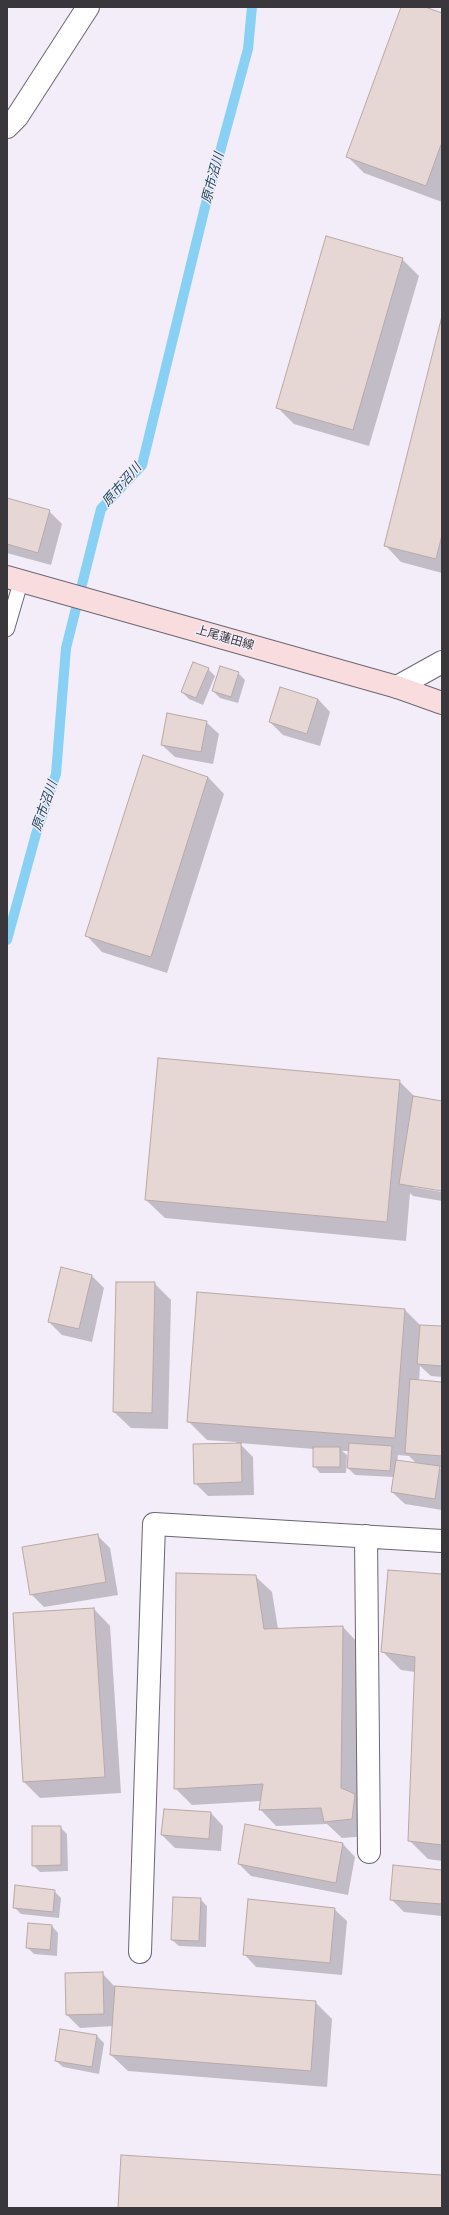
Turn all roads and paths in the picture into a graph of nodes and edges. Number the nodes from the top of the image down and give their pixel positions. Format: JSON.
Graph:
{"nodes":[{"id":1,"x":88,"y":7,"type":"edge"},
{"id":2,"x":7,"y":127,"type":"edge"},
{"id":3,"x":14,"y":579,"type":"edge"},
{"id":4,"x":7,"y":629,"type":"edge"},
{"id":5,"x":442,"y":662,"type":"edge"},
{"id":6,"x":397,"y":687,"type":"junction"},
{"id":7,"x":442,"y":703,"type":"edge"},
{"id":8,"x":366,"y":1536,"type":"junction"},
{"id":9,"x":442,"y":1541,"type":"edge"},
{"id":10,"x":368,"y":1852,"type":"dead end"},
{"id":11,"x":140,"y":1952,"type":"dead end"}],
"edges":[{"from":1,"to":2,"type":"street"},
{"from":3,"to":4,"type":"lane"},
{"from":3,"to":6,"type":"main road","name":"上尾蓮田線"},
{"from":5,"to":6,"type":"street"},
{"from":6,"to":7,"type":"main road","name":"上尾蓮田線"},
{"from":8,"to":9,"type":"street"},
{"from":8,"to":10,"type":"street"},
{"from":8,"to":11,"type":"street"}]}
